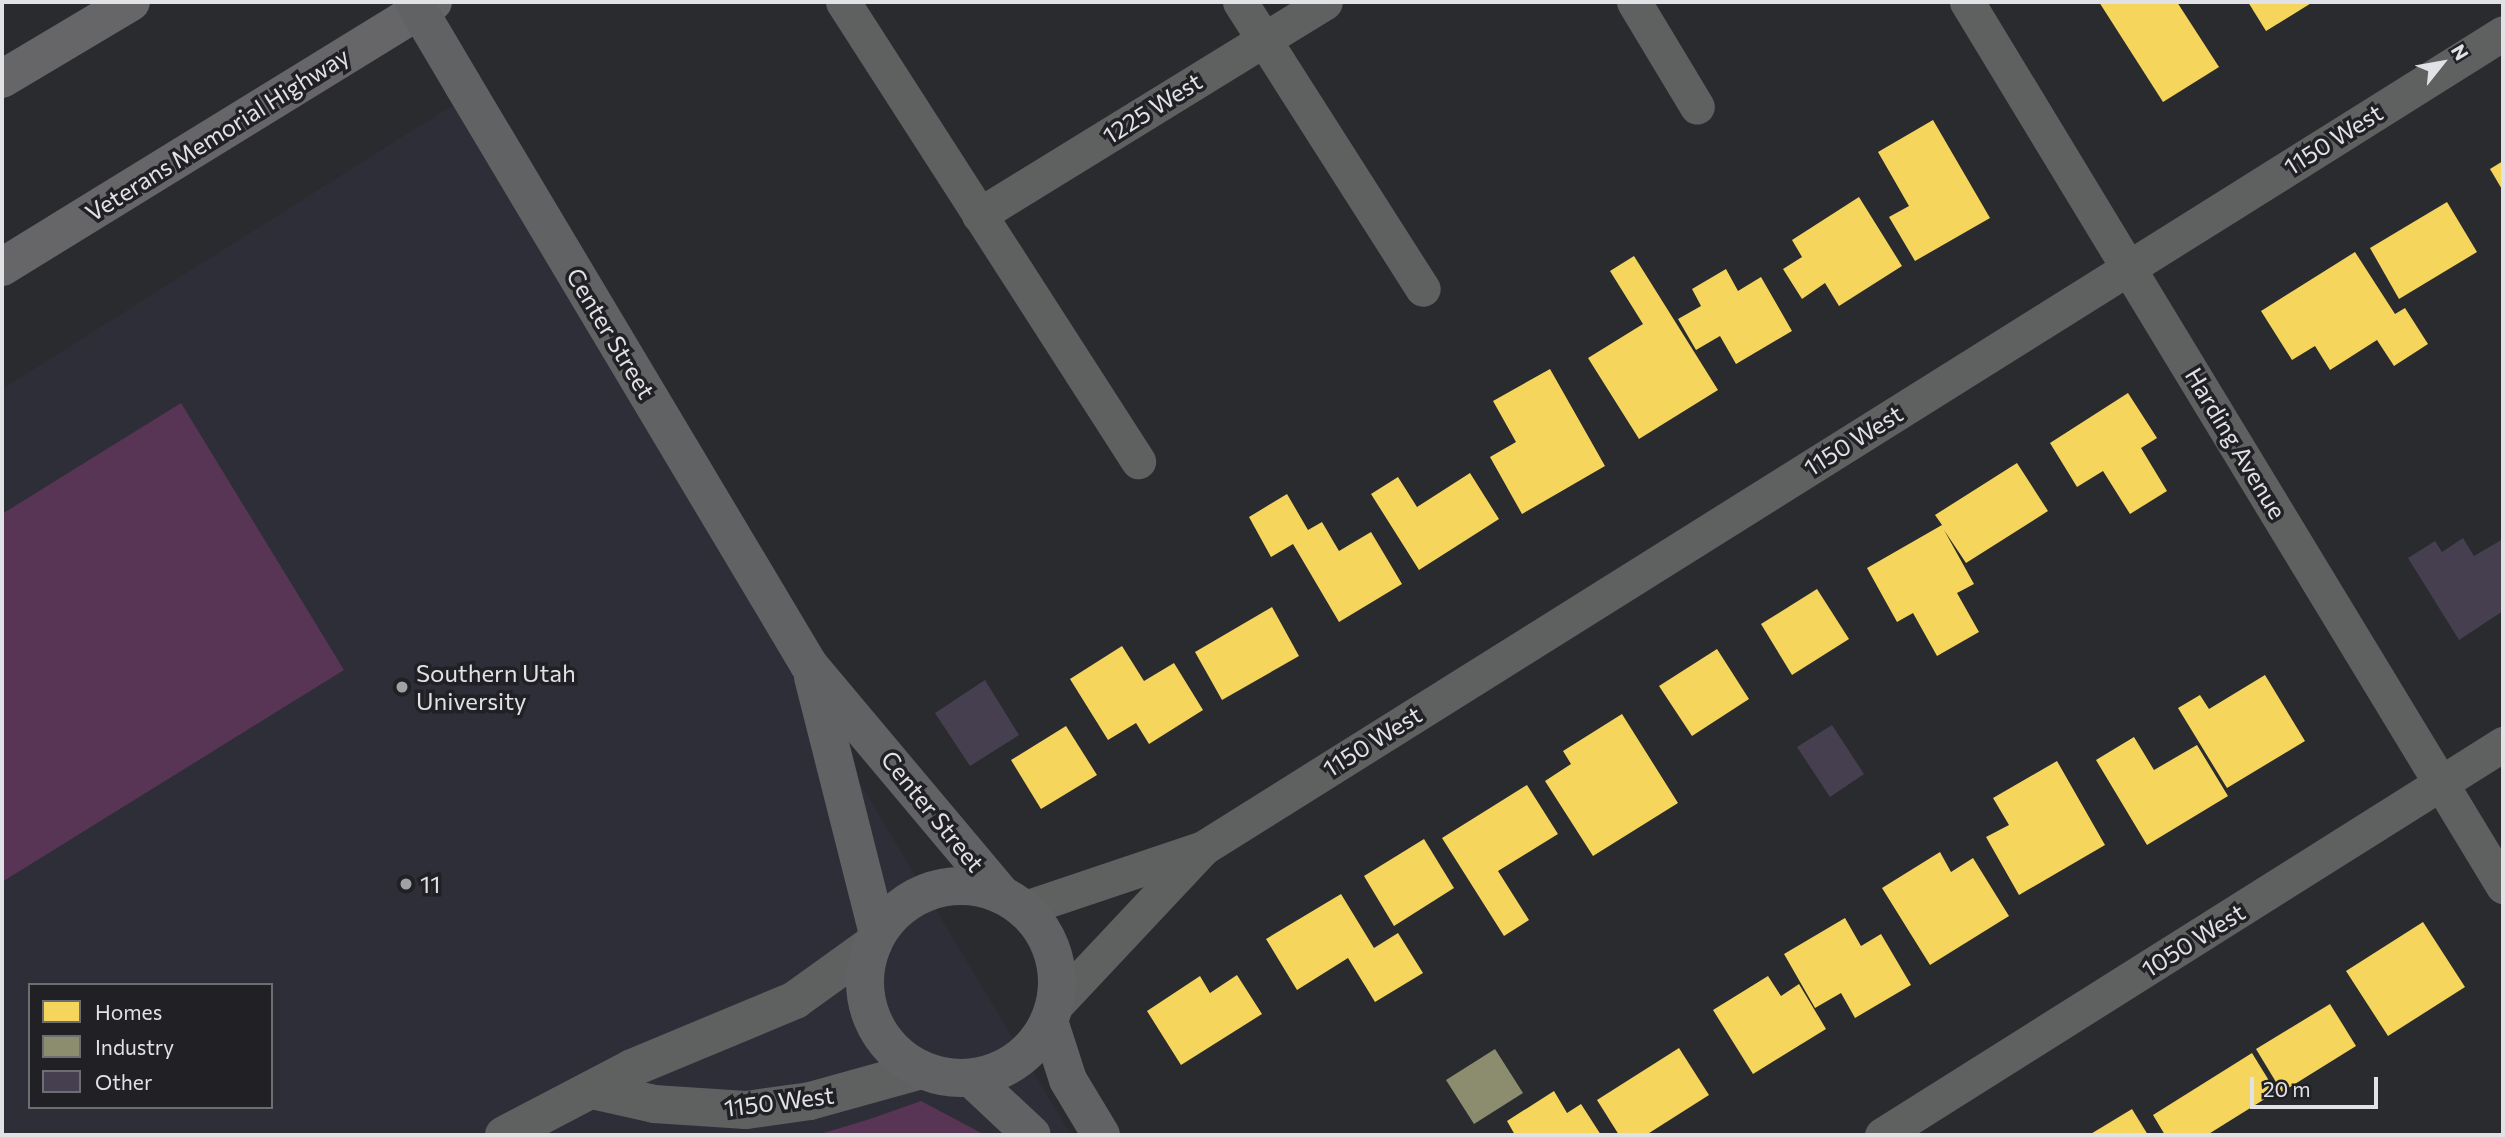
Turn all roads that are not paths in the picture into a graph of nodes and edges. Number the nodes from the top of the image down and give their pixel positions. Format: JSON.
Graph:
{"nodes":[{"id":1,"x":80,"y":2,"type":"edge"},
{"id":2,"x":131,"y":2,"type":"edge"},
{"id":3,"x":414,"y":2,"type":"edge"},
{"id":4,"x":433,"y":2,"type":"edge"},
{"id":5,"x":842,"y":2,"type":"edge"},
{"id":6,"x":1240,"y":2,"type":"edge"},
{"id":7,"x":1325,"y":2,"type":"edge"},
{"id":8,"x":1634,"y":2,"type":"edge"},
{"id":9,"x":1967,"y":2,"type":"edge"},
{"id":10,"x":2503,"y":33,"type":"edge"},
{"id":11,"x":1264,"y":39,"type":"junction"},
{"id":12,"x":2,"y":68,"type":"edge"},
{"id":13,"x":2,"y":79,"type":"edge"},
{"id":14,"x":1697,"y":107,"type":"dead end"},
{"id":15,"x":979,"y":215,"type":"junction"},
{"id":16,"x":2130,"y":266,"type":"junction"},
{"id":17,"x":2,"y":267,"type":"edge"},
{"id":18,"x":1423,"y":289,"type":"dead end"},
{"id":19,"x":1138,"y":461,"type":"dead end"},
{"id":20,"x":809,"y":664,"type":"junction"},
{"id":21,"x":2503,"y":744,"type":"edge"},
{"id":22,"x":2441,"y":784,"type":"junction"},
{"id":23,"x":1203,"y":848,"type":"junction"},
{"id":24,"x":2503,"y":886,"type":"edge"},
{"id":25,"x":1012,"y":902,"type":"junction"},
{"id":26,"x":875,"y":939,"type":"junction"},
{"id":27,"x":1051,"y":1014,"type":"junction"},
{"id":28,"x":922,"y":1070,"type":"junction"},
{"id":29,"x":971,"y":1077,"type":"junction"},
{"id":30,"x":592,"y":1090,"type":"junction"},
{"id":31,"x":504,"y":1135,"type":"edge"},
{"id":32,"x":1032,"y":1135,"type":"edge"},
{"id":33,"x":1101,"y":1135,"type":"edge"},
{"id":34,"x":1882,"y":1135,"type":"edge"}],
"edges":[{"from":1,"to":12,"type":"highway"},
{"from":2,"to":13,"type":"highway"},
{"from":3,"to":20,"type":"main road","name":"Center Street","bridge":true},
{"from":4,"to":17,"type":"highway","name":"Veterans Memorial Highway"},
{"from":5,"to":15,"type":"street"},
{"from":6,"to":11,"type":"street"},
{"from":7,"to":11,"type":"street","name":"1225 West"},
{"from":8,"to":14,"type":"street"},
{"from":9,"to":16,"type":"street","name":"Harding Avenue"},
{"from":10,"to":16,"type":"street","name":"1150 West"},
{"from":11,"to":15,"type":"street","name":"1225 West"},
{"from":11,"to":18,"type":"street"},
{"from":15,"to":19,"type":"street"},
{"from":16,"to":22,"type":"street","name":"Harding Avenue"},
{"from":16,"to":23,"type":"street","name":"1150 West"},
{"from":20,"to":25,"type":"main road","name":"Center Street"},
{"from":20,"to":26,"type":"main road","name":"Center Street"},
{"from":21,"to":22,"type":"street","name":"1050 West"},
{"from":22,"to":24,"type":"street","name":"Harding Avenue"},
{"from":22,"to":34,"type":"street","name":"1050 West"},
{"from":23,"to":25,"type":"street","name":"1150 West"},
{"from":23,"to":27,"type":"street","name":"1150 West"},
{"from":25,"to":26,"type":"main road"},
{"from":25,"to":27,"type":"main road"},
{"from":26,"to":28,"type":"main road"},
{"from":26,"to":30,"type":"street"},
{"from":27,"to":29,"type":"main road"},
{"from":27,"to":33,"type":"main road"},
{"from":28,"to":29,"type":"main road"},
{"from":28,"to":30,"type":"street","name":"1150 West"},
{"from":29,"to":32,"type":"main road"},
{"from":30,"to":31,"type":"street"}]}
